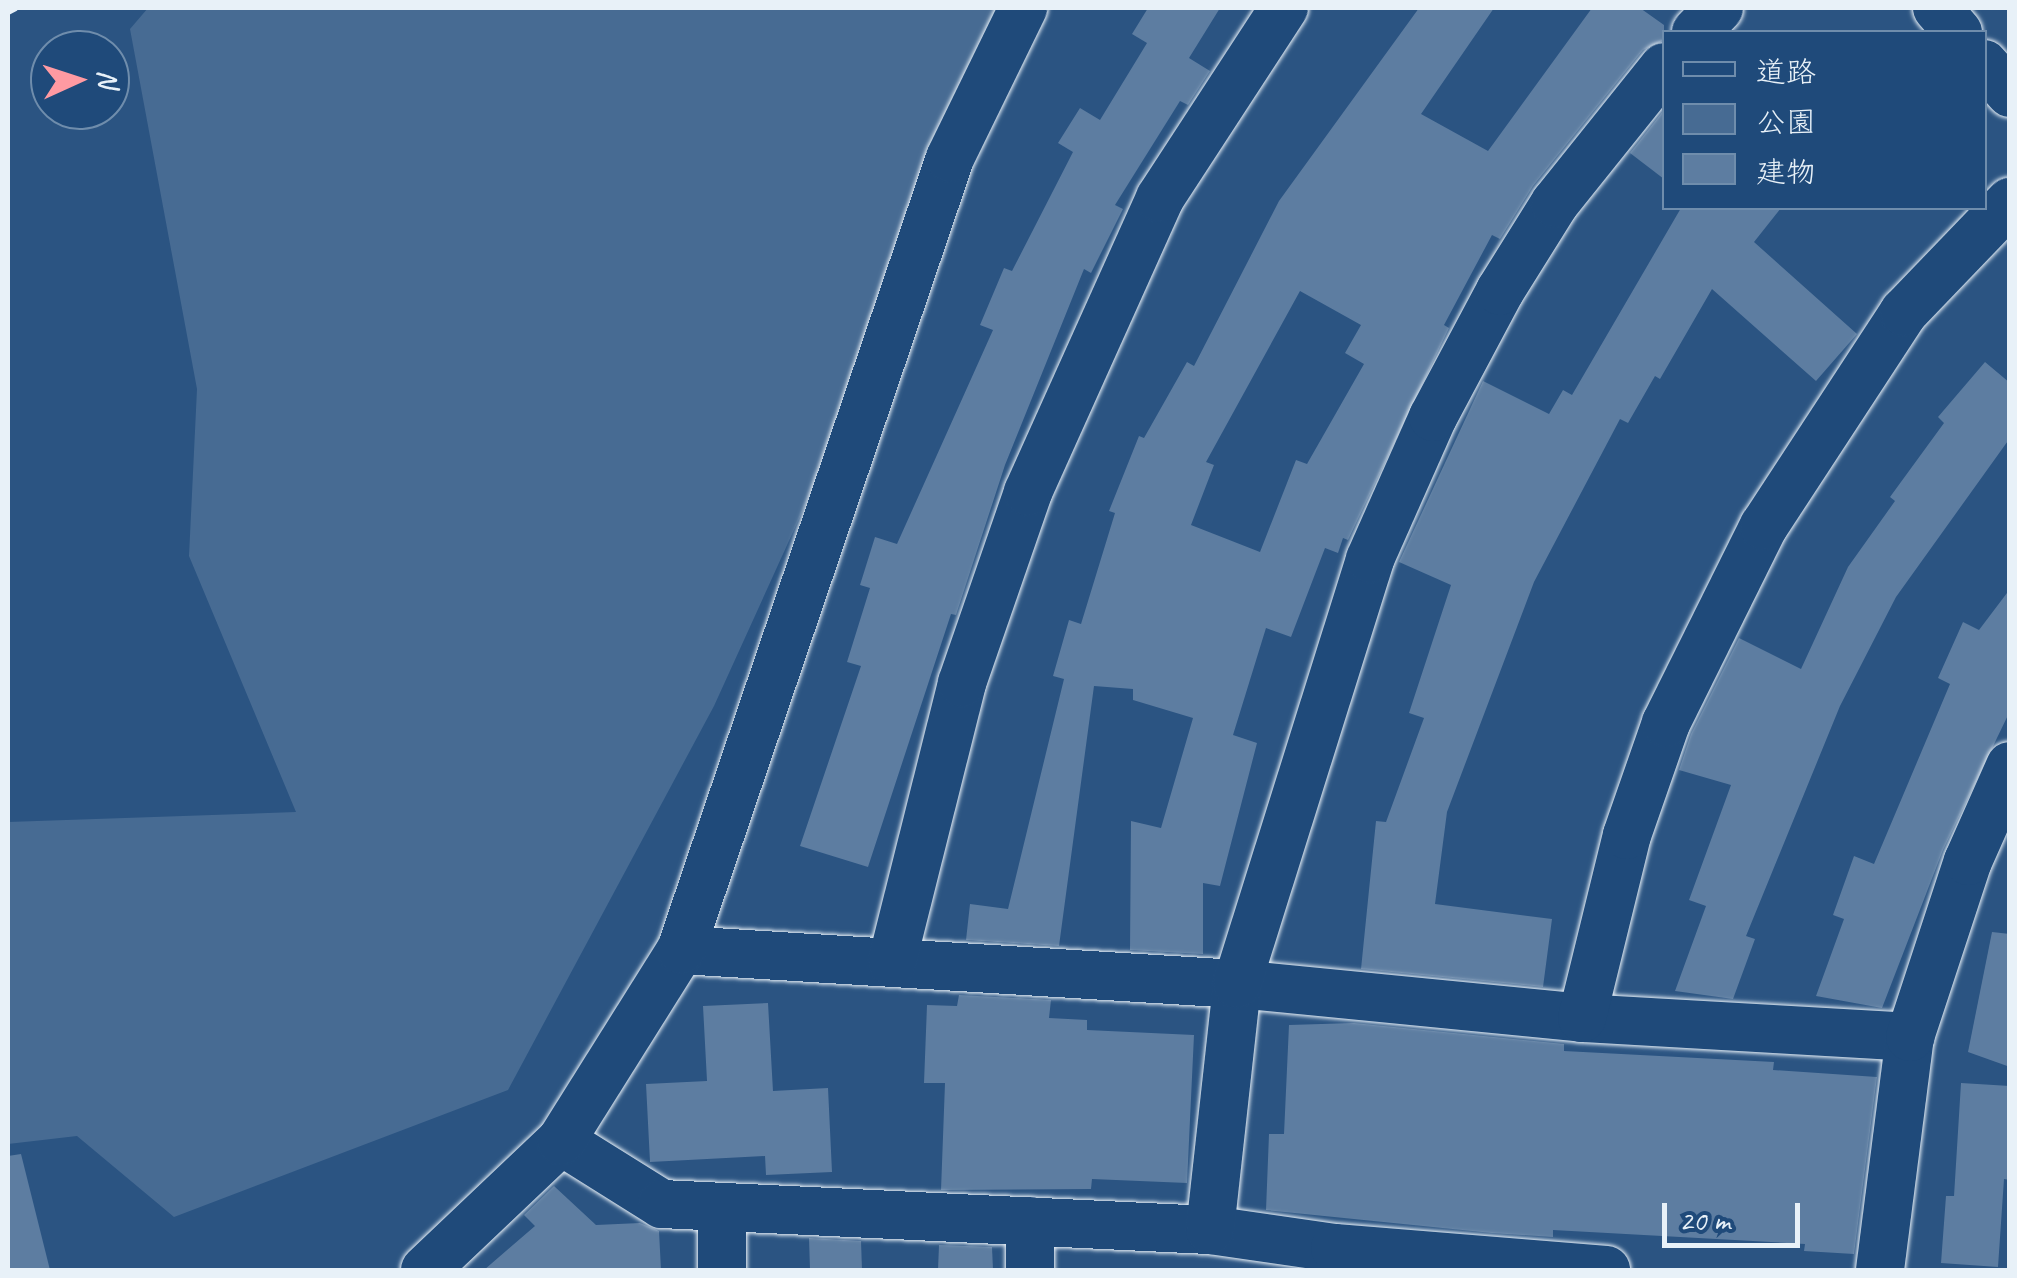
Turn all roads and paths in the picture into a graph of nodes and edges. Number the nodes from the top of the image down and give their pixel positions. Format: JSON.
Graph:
{"nodes":[{"id":1,"x":16,"y":8,"type":"edge"},
{"id":2,"x":1023,"y":8,"type":"edge"},
{"id":3,"x":1284,"y":8,"type":"edge"},
{"id":4,"x":1719,"y":8,"type":"edge"},
{"id":5,"x":1937,"y":8,"type":"edge"},
{"id":6,"x":8,"y":12,"type":"edge"},
{"id":7,"x":1698,"y":30,"type":"edge"},
{"id":8,"x":1956,"y":30,"type":"edge"},
{"id":9,"x":1987,"y":67,"type":"edge"},
{"id":10,"x":1662,"y":70,"type":"edge"},
{"id":11,"x":2010,"y":93,"type":"edge"},
{"id":12,"x":2010,"y":202,"type":"edge"},
{"id":13,"x":2010,"y":766,"type":"edge"},
{"id":14,"x":681,"y":950,"type":"junction"},
{"id":15,"x":892,"y":962,"type":"junction"},
{"id":16,"x":1237,"y":984,"type":"junction"},
{"id":17,"x":1582,"y":1018,"type":"junction"},
{"id":18,"x":1910,"y":1036,"type":"junction"},
{"id":19,"x":561,"y":1140,"type":"junction"},
{"id":20,"x":722,"y":1208,"type":"junction"},
{"id":21,"x":1030,"y":1221,"type":"junction"},
{"id":22,"x":1210,"y":1230,"type":"junction"},
{"id":23,"x":1335,"y":1259,"type":"edge"},
{"id":24,"x":424,"y":1270,"type":"edge"},
{"id":25,"x":722,"y":1270,"type":"edge"},
{"id":26,"x":1030,"y":1270,"type":"edge"},
{"id":27,"x":1606,"y":1270,"type":"edge"},
{"id":28,"x":1880,"y":1270,"type":"edge"}],
"edges":[{"from":1,"to":6,"type":"path"},
{"from":2,"to":14,"type":"street"},
{"from":3,"to":15,"type":"street"},
{"from":4,"to":7,"type":"street"},
{"from":5,"to":8,"type":"street"},
{"from":9,"to":11,"type":"street"},
{"from":10,"to":16,"type":"street"},
{"from":12,"to":17,"type":"street"},
{"from":13,"to":18,"type":"street"},
{"from":14,"to":15,"type":"street"},
{"from":14,"to":19,"type":"street"},
{"from":15,"to":16,"type":"street"},
{"from":16,"to":17,"type":"street"},
{"from":16,"to":22,"type":"street"},
{"from":17,"to":18,"type":"street"},
{"from":18,"to":28,"type":"street"},
{"from":19,"to":20,"type":"street"},
{"from":19,"to":24,"type":"street"},
{"from":20,"to":21,"type":"street"},
{"from":20,"to":25,"type":"street"},
{"from":21,"to":22,"type":"street"},
{"from":21,"to":26,"type":"street"},
{"from":22,"to":23,"type":"street"},
{"from":23,"to":27,"type":"street"}]}
